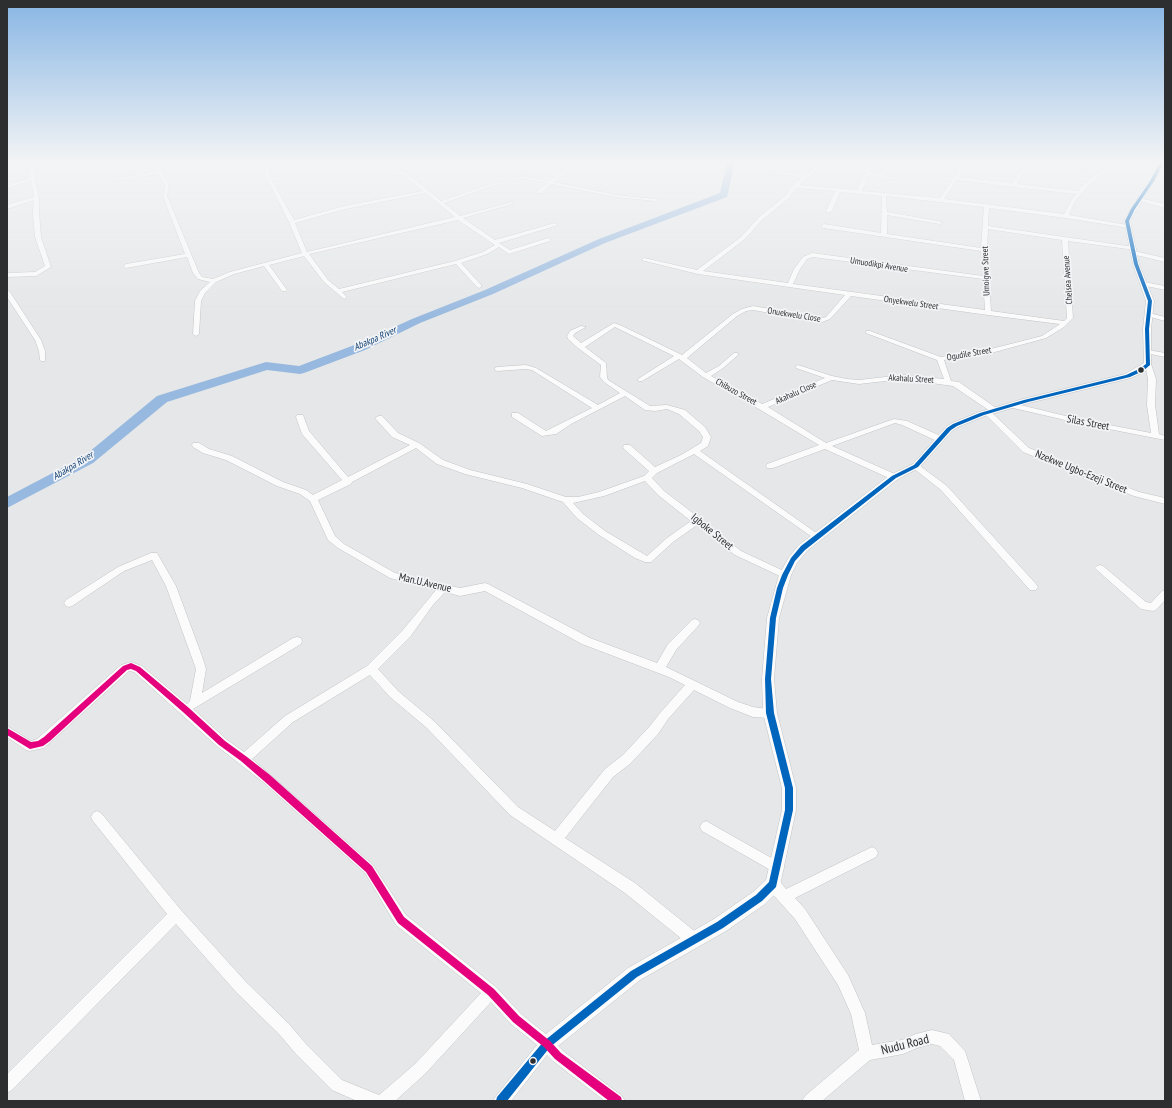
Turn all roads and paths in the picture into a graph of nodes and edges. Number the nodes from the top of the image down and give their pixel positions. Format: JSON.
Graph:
{"nodes":[{"id":1,"x":885,"y":213,"type":"edge"},
{"id":2,"x":37,"y":214,"type":"edge"},
{"id":3,"x":172,"y":214,"type":"edge"},
{"id":4,"x":288,"y":214,"type":"edge"},
{"id":5,"x":323,"y":214,"type":"edge"},
{"id":6,"x":454,"y":214,"type":"edge"},
{"id":7,"x":474,"y":214,"type":"edge"},
{"id":8,"x":766,"y":214,"type":"edge"},
{"id":9,"x":889,"y":214,"type":"edge"},
{"id":10,"x":987,"y":214,"type":"edge"},
{"id":11,"x":1048,"y":214,"type":"edge"},
{"id":12,"x":1130,"y":214,"type":"edge"},
{"id":13,"x":1066,"y":216,"type":"joint"},
{"id":14,"x":459,"y":218,"type":"junction"},
{"id":15,"x":292,"y":222,"type":"junction"},
{"id":16,"x":940,"y":222,"type":"dead end"},
{"id":17,"x":555,"y":225,"type":"dead end"},
{"id":18,"x":824,"y":226,"type":"dead end"},
{"id":19,"x":986,"y":227,"type":"junction"},
{"id":20,"x":1127,"y":227,"type":"junction"},
{"id":21,"x":884,"y":236,"type":"junction"},
{"id":22,"x":1065,"y":239,"type":"junction"},
{"id":23,"x":548,"y":240,"type":"dead end"},
{"id":24,"x":497,"y":243,"type":"junction"},
{"id":25,"x":984,"y":250,"type":"junction"},
{"id":26,"x":1134,"y":251,"type":"junction"},
{"id":27,"x":305,"y":253,"type":"junction"},
{"id":28,"x":188,"y":255,"type":"junction"},
{"id":29,"x":644,"y":260,"type":"dead end"},
{"id":30,"x":1165,"y":260,"type":"edge"},
{"id":31,"x":457,"y":262,"type":"junction"},
{"id":32,"x":265,"y":264,"type":"junction"},
{"id":33,"x":126,"y":266,"type":"dead end"},
{"id":34,"x":698,"y":272,"type":"junction"},
{"id":35,"x":7,"y":275,"type":"edge"},
{"id":36,"x":985,"y":278,"type":"junction"},
{"id":37,"x":214,"y":281,"type":"junction"},
{"id":38,"x":1144,"y":284,"type":"junction"},
{"id":39,"x":790,"y":285,"type":"junction"},
{"id":40,"x":479,"y":286,"type":"dead end"},
{"id":41,"x":1165,"y":288,"type":"edge"},
{"id":42,"x":284,"y":290,"type":"dead end"},
{"id":43,"x":339,"y":291,"type":"junction"},
{"id":44,"x":7,"y":292,"type":"edge"},
{"id":45,"x":849,"y":294,"type":"junction"},
{"id":46,"x":344,"y":297,"type":"dead end"},
{"id":47,"x":988,"y":313,"type":"junction"},
{"id":48,"x":1149,"y":315,"type":"junction"},
{"id":49,"x":1165,"y":319,"type":"edge"},
{"id":50,"x":1067,"y":322,"type":"junction"},
{"id":51,"x":583,"y":327,"type":"dead end"},
{"id":52,"x":868,"y":332,"type":"dead end"},
{"id":53,"x":196,"y":334,"type":"dead end"},
{"id":54,"x":580,"y":347,"type":"junction"},
{"id":55,"x":1148,"y":352,"type":"junction"},
{"id":56,"x":736,"y":354,"type":"dead end"},
{"id":57,"x":1165,"y":355,"type":"edge"},
{"id":58,"x":681,"y":357,"type":"junction"},
{"id":59,"x":940,"y":359,"type":"junction"},
{"id":60,"x":43,"y":360,"type":"dead end"},
{"id":61,"x":1148,"y":364,"type":"junction"},
{"id":62,"x":798,"y":367,"type":"dead end"},
{"id":63,"x":498,"y":369,"type":"dead end"},
{"id":64,"x":706,"y":376,"type":"junction"},
{"id":65,"x":830,"y":378,"type":"junction"},
{"id":66,"x":640,"y":380,"type":"dead end"},
{"id":67,"x":948,"y":382,"type":"junction"},
{"id":68,"x":624,"y":394,"type":"junction"},
{"id":69,"x":1012,"y":405,"type":"junction"},
{"id":70,"x":762,"y":407,"type":"junction"},
{"id":71,"x":597,"y":408,"type":"junction"},
{"id":72,"x":990,"y":411,"type":"junction"},
{"id":73,"x":515,"y":415,"type":"dead end"},
{"id":74,"x":300,"y":417,"type":"dead end"},
{"id":75,"x":379,"y":418,"type":"dead end"},
{"id":76,"x":1155,"y":435,"type":"junction"},
{"id":77,"x":1165,"y":438,"type":"edge"},
{"id":78,"x":940,"y":439,"type":"junction"},
{"id":79,"x":196,"y":445,"type":"dead end"},
{"id":80,"x":416,"y":445,"type":"junction"},
{"id":81,"x":627,"y":447,"type":"dead end"},
{"id":82,"x":827,"y":447,"type":"junction"},
{"id":83,"x":695,"y":451,"type":"junction"},
{"id":84,"x":770,"y":466,"type":"dead end"},
{"id":85,"x":916,"y":466,"type":"junction"},
{"id":86,"x":650,"y":475,"type":"junction"},
{"id":87,"x":894,"y":477,"type":"junction"},
{"id":88,"x":348,"y":482,"type":"junction"},
{"id":89,"x":313,"y":499,"type":"junction"},
{"id":90,"x":566,"y":500,"type":"junction"},
{"id":91,"x":1165,"y":501,"type":"edge"},
{"id":92,"x":698,"y":520,"type":"junction"},
{"id":93,"x":818,"y":536,"type":"junction"},
{"id":94,"x":1100,"y":568,"type":"dead end"},
{"id":95,"x":785,"y":575,"type":"junction"},
{"id":96,"x":1033,"y":586,"type":"dead end"},
{"id":97,"x":442,"y":589,"type":"junction"},
{"id":98,"x":1165,"y":594,"type":"edge"},
{"id":99,"x":69,"y":603,"type":"dead end"},
{"id":100,"x":695,"y":623,"type":"dead end"},
{"id":101,"x":297,"y":641,"type":"dead end"},
{"id":102,"x":371,"y":669,"type":"junction"},
{"id":103,"x":659,"y":669,"type":"junction"},
{"id":104,"x":692,"y":685,"type":"junction"},
{"id":105,"x":191,"y":706,"type":"junction"},
{"id":106,"x":770,"y":713,"type":"junction"},
{"id":107,"x":7,"y":731,"type":"edge"},
{"id":108,"x":244,"y":758,"type":"junction"},
{"id":109,"x":97,"y":817,"type":"dead end"},
{"id":110,"x":706,"y":827,"type":"dead end"},
{"id":111,"x":557,"y":839,"type":"junction"},
{"id":112,"x":872,"y":853,"type":"dead end"},
{"id":113,"x":778,"y":868,"type":"junction"},
{"id":114,"x":773,"y":884,"type":"junction"},
{"id":115,"x":786,"y":896,"type":"junction"},
{"id":116,"x":176,"y":915,"type":"junction"},
{"id":117,"x":693,"y":939,"type":"junction"},
{"id":118,"x":491,"y":992,"type":"junction"},
{"id":119,"x":547,"y":1044,"type":"junction"},
{"id":120,"x":867,"y":1054,"type":"junction"},
{"id":121,"x":7,"y":1085,"type":"edge"},
{"id":122,"x":375,"y":1101,"type":"edge"},
{"id":123,"x":384,"y":1101,"type":"edge"},
{"id":124,"x":501,"y":1101,"type":"edge"},
{"id":125,"x":618,"y":1101,"type":"edge"},
{"id":126,"x":810,"y":1101,"type":"edge"},
{"id":127,"x":972,"y":1101,"type":"edge"}],
"edges":[{"from":1,"to":21,"type":"street"},
{"from":2,"to":35,"type":"street"},
{"from":3,"to":28,"type":"street"},
{"from":4,"to":15,"type":"street"},
{"from":5,"to":15,"type":"street"},
{"from":6,"to":14,"type":"street"},
{"from":7,"to":14,"type":"street"},
{"from":8,"to":34,"type":"street"},
{"from":9,"to":16,"type":"street"},
{"from":10,"to":19,"type":"street","name":"Umoigwe Street"},
{"from":11,"to":13,"type":"street"},
{"from":12,"to":20,"type":"main road"},
{"from":13,"to":20,"type":"street"},
{"from":14,"to":24,"type":"street"},
{"from":14,"to":27,"type":"street"},
{"from":15,"to":27,"type":"street"},
{"from":17,"to":24,"type":"street"},
{"from":18,"to":21,"type":"street"},
{"from":19,"to":22,"type":"street"},
{"from":19,"to":25,"type":"street","name":"Umoigwe Street"},
{"from":20,"to":26,"type":"main road"},
{"from":21,"to":25,"type":"street"},
{"from":22,"to":26,"type":"street"},
{"from":22,"to":50,"type":"street","name":"Chelsea Avenue"},
{"from":23,"to":24,"type":"street"},
{"from":24,"to":31,"type":"street"},
{"from":25,"to":36,"type":"street","name":"Umoigwe Street"},
{"from":26,"to":30,"type":"street"},
{"from":26,"to":38,"type":"main road"},
{"from":27,"to":32,"type":"street"},
{"from":27,"to":43,"type":"street"},
{"from":28,"to":33,"type":"street"},
{"from":28,"to":37,"type":"street"},
{"from":29,"to":34,"type":"street","name":"Onyekwelu Street"},
{"from":31,"to":40,"type":"street"},
{"from":31,"to":43,"type":"street"},
{"from":32,"to":37,"type":"street"},
{"from":32,"to":42,"type":"street"},
{"from":34,"to":39,"type":"street","name":"Onyekwelu Street"},
{"from":36,"to":39,"type":"street","name":"Umuodikpi Avenue"},
{"from":36,"to":47,"type":"street","name":"Umoigwe Street"},
{"from":37,"to":53,"type":"street"},
{"from":38,"to":41,"type":"street"},
{"from":38,"to":48,"type":"main road"},
{"from":39,"to":45,"type":"street","name":"Onyekwelu Street"},
{"from":43,"to":46,"type":"street"},
{"from":44,"to":60,"type":"street"},
{"from":45,"to":47,"type":"street","name":"Onyekwelu Street"},
{"from":45,"to":58,"type":"street","name":"Onuekwelu Close"},
{"from":47,"to":50,"type":"street","name":"Onyekwelu Street"},
{"from":48,"to":49,"type":"street"},
{"from":48,"to":55,"type":"main road"},
{"from":50,"to":59,"type":"street","name":"Ogudile Street"},
{"from":51,"to":54,"type":"street"},
{"from":52,"to":59,"type":"street","name":"Ogudile Street"},
{"from":54,"to":58,"type":"street","name":"Chibuzo Street"},
{"from":54,"to":68,"type":"street"},
{"from":55,"to":57,"type":"street"},
{"from":55,"to":61,"type":"main road"},
{"from":56,"to":64,"type":"street"},
{"from":58,"to":64,"type":"street","name":"Chibuzo Street"},
{"from":58,"to":66,"type":"street"},
{"from":59,"to":67,"type":"street"},
{"from":61,"to":69,"type":"main road"},
{"from":61,"to":76,"type":"street"},
{"from":62,"to":65,"type":"street","name":"Akahalu Street"},
{"from":63,"to":71,"type":"street"},
{"from":64,"to":70,"type":"street","name":"Chibuzo Street"},
{"from":65,"to":67,"type":"street","name":"Akahalu Street"},
{"from":65,"to":70,"type":"street","name":"Akahalu Close"},
{"from":67,"to":72,"type":"street","name":"Akahalu Street"},
{"from":68,"to":71,"type":"street"},
{"from":68,"to":83,"type":"street"},
{"from":69,"to":72,"type":"main road"},
{"from":69,"to":76,"type":"street","name":"Silas Street"},
{"from":70,"to":82,"type":"street","name":"Chibuzo Street"},
{"from":71,"to":73,"type":"street"},
{"from":72,"to":78,"type":"main road"},
{"from":72,"to":91,"type":"street","name":"Nzekwe Ugbo-Ezeji Street"},
{"from":74,"to":88,"type":"street"},
{"from":75,"to":80,"type":"street"},
{"from":76,"to":77,"type":"street","name":"Silas Street"},
{"from":78,"to":82,"type":"street"},
{"from":78,"to":85,"type":"main road"},
{"from":79,"to":89,"type":"street"},
{"from":80,"to":88,"type":"street"},
{"from":80,"to":90,"type":"street"},
{"from":81,"to":86,"type":"street","name":"Igboke Street"},
{"from":82,"to":84,"type":"street"},
{"from":82,"to":87,"type":"street","name":"Chibuzo Street"},
{"from":83,"to":86,"type":"street"},
{"from":83,"to":93,"type":"street"},
{"from":85,"to":87,"type":"main road"},
{"from":85,"to":96,"type":"street"},
{"from":86,"to":90,"type":"street"},
{"from":86,"to":92,"type":"street","name":"Igboke Street"},
{"from":87,"to":93,"type":"main road"},
{"from":88,"to":89,"type":"street"},
{"from":89,"to":97,"type":"street","name":"Man.U.Avenue"},
{"from":90,"to":92,"type":"street"},
{"from":92,"to":95,"type":"street","name":"Igboke Street"},
{"from":93,"to":95,"type":"main road"},
{"from":94,"to":98,"type":"street"},
{"from":95,"to":106,"type":"main road"},
{"from":97,"to":102,"type":"street"},
{"from":97,"to":103,"type":"street","name":"Man.U.Avenue"},
{"from":99,"to":105,"type":"street"},
{"from":100,"to":103,"type":"street"},
{"from":101,"to":105,"type":"street"},
{"from":102,"to":108,"type":"street"},
{"from":102,"to":111,"type":"street"},
{"from":103,"to":104,"type":"street","name":"Man.U.Avenue"},
{"from":104,"to":106,"type":"street","name":"Man.U.Avenue"},
{"from":104,"to":111,"type":"street"},
{"from":105,"to":107,"type":"street"},
{"from":105,"to":108,"type":"street"},
{"from":106,"to":113,"type":"main road"},
{"from":108,"to":118,"type":"street"},
{"from":109,"to":116,"type":"street"},
{"from":110,"to":113,"type":"street"},
{"from":111,"to":117,"type":"street"},
{"from":112,"to":115,"type":"street"},
{"from":113,"to":114,"type":"main road"},
{"from":114,"to":115,"type":"street"},
{"from":114,"to":117,"type":"main road"},
{"from":115,"to":120,"type":"street"},
{"from":116,"to":121,"type":"street"},
{"from":116,"to":122,"type":"street"},
{"from":117,"to":119,"type":"main road"},
{"from":118,"to":119,"type":"street"},
{"from":118,"to":123,"type":"street"},
{"from":119,"to":124,"type":"street"},
{"from":119,"to":125,"type":"street"},
{"from":120,"to":126,"type":"street"},
{"from":120,"to":127,"type":"street","name":"Nudu Road"}]}
